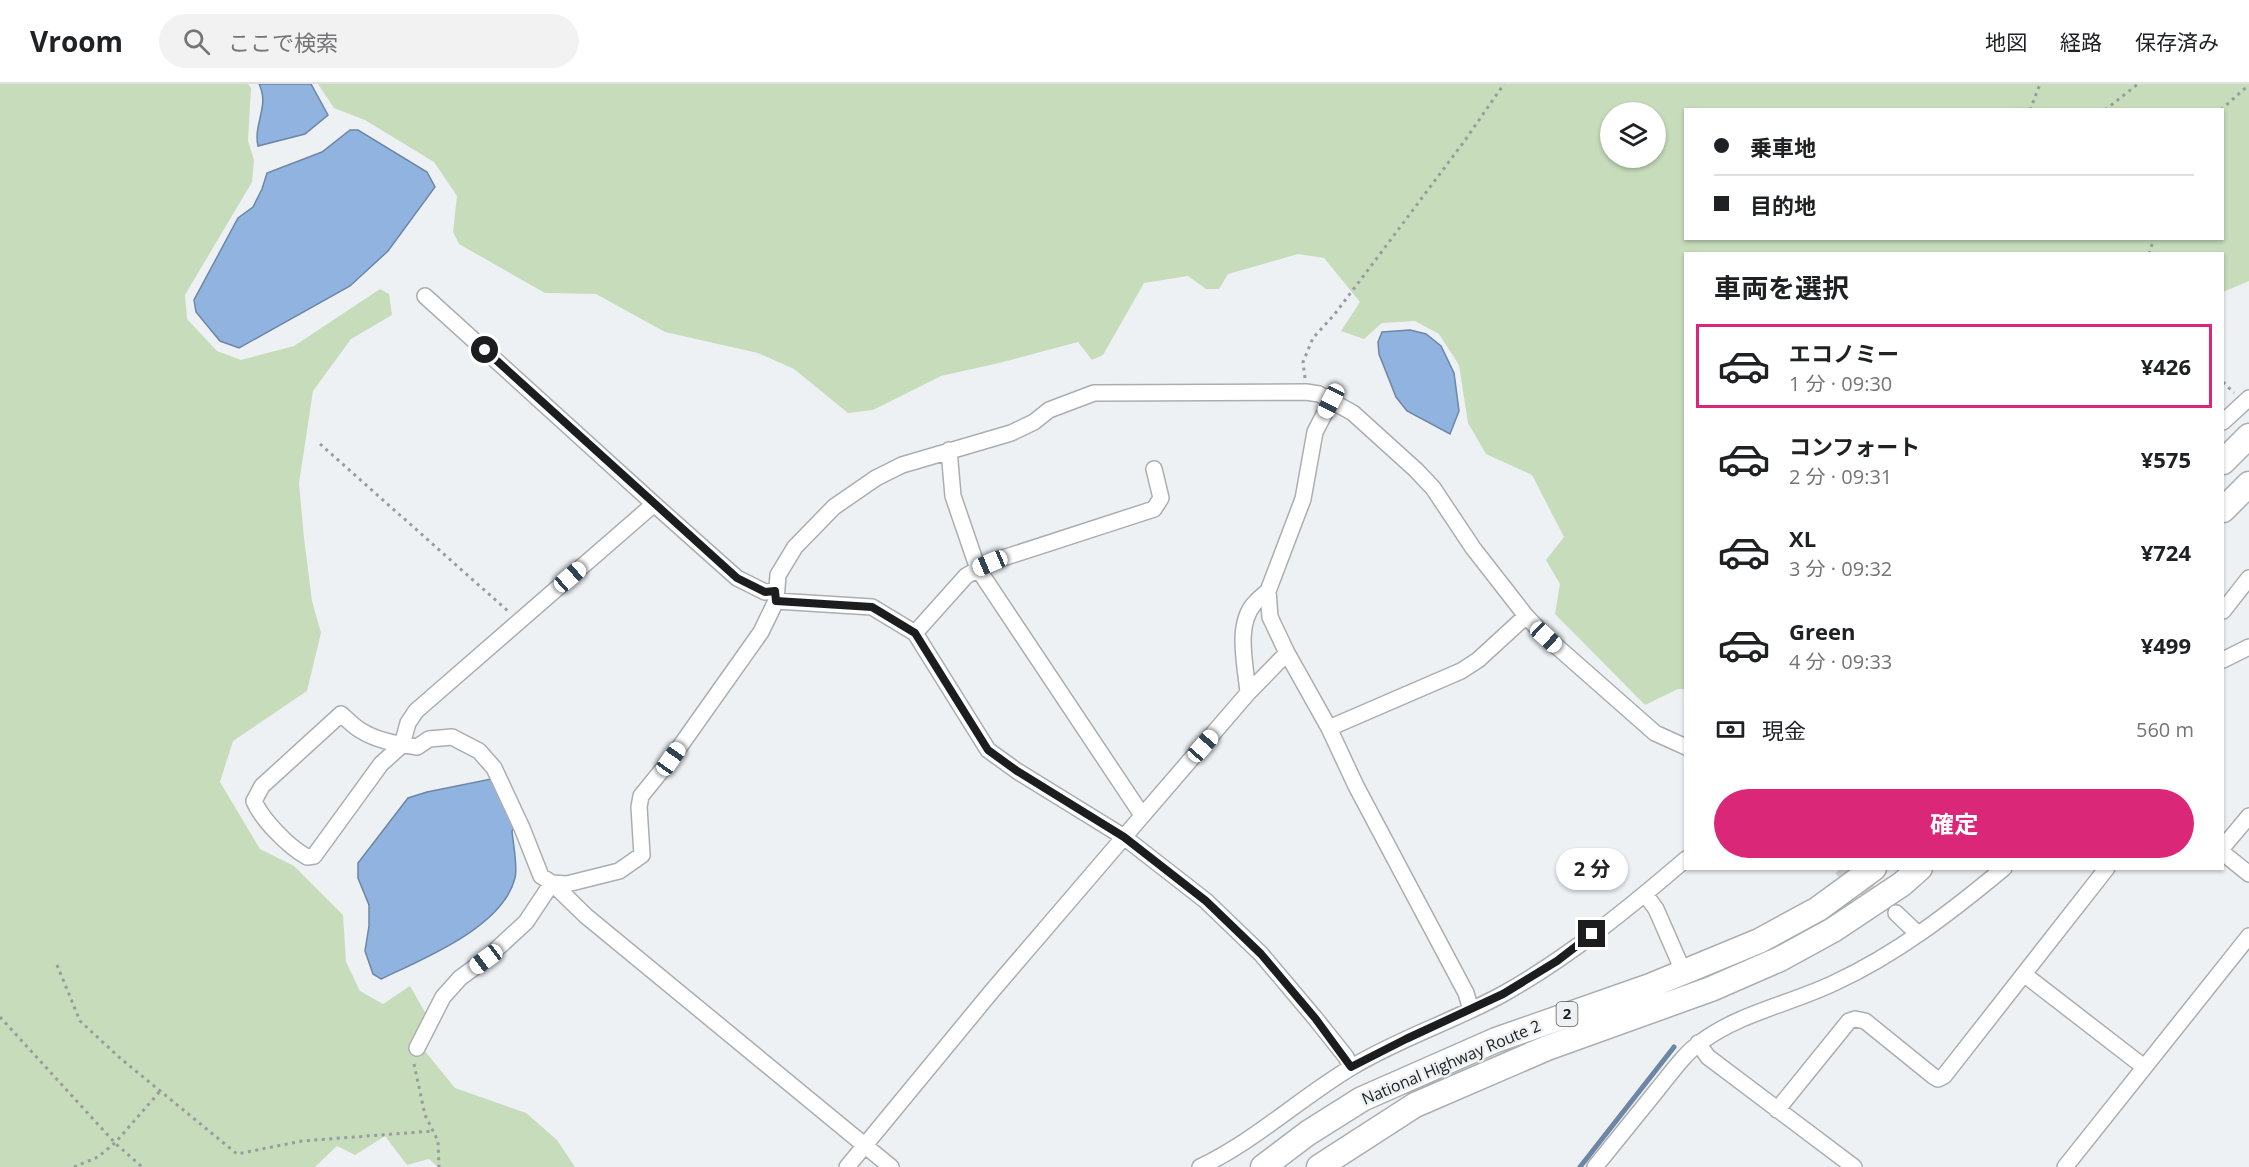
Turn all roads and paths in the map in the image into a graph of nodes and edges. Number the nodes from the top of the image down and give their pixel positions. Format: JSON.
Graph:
{"nodes":[{"id":1,"x":1504,"y":84,"type":"edge"},
{"id":2,"x":2040,"y":84,"type":"edge"},
{"id":3,"x":2138,"y":84,"type":"edge"},
{"id":4,"x":2249,"y":87,"type":"edge"},
{"id":5,"x":2031,"y":108,"type":"edge"},
{"id":6,"x":2108,"y":108,"type":"edge"},
{"id":7,"x":2223,"y":108,"type":"edge"},
{"id":8,"x":425,"y":296,"type":"dead end"},
{"id":9,"x":1306,"y":392,"type":"junction"},
{"id":10,"x":2249,"y":398,"type":"edge"},
{"id":11,"x":1331,"y":401,"type":"junction"},
{"id":12,"x":2224,"y":421,"type":"edge"},
{"id":13,"x":2249,"y":436,"type":"edge"},
{"id":14,"x":320,"y":444,"type":"dead end"},
{"id":15,"x":949,"y":450,"type":"junction"},
{"id":16,"x":2224,"y":461,"type":"edge"},
{"id":17,"x":1154,"y":469,"type":"dead end"},
{"id":18,"x":2249,"y":484,"type":"edge"},
{"id":19,"x":654,"y":504,"type":"junction"},
{"id":20,"x":2224,"y":509,"type":"edge"},
{"id":21,"x":978,"y":569,"type":"junction"},
{"id":22,"x":2249,"y":578,"type":"edge"},
{"id":23,"x":1268,"y":591,"type":"junction"},
{"id":24,"x":775,"y":596,"type":"junction"},
{"id":25,"x":2224,"y":610,"type":"edge"},
{"id":26,"x":1526,"y":616,"type":"junction"},
{"id":27,"x":520,"y":621,"type":"junction"},
{"id":28,"x":915,"y":633,"type":"junction"},
{"id":29,"x":2249,"y":647,"type":"edge"},
{"id":30,"x":1287,"y":653,"type":"junction"},
{"id":31,"x":2224,"y":660,"type":"edge"},
{"id":32,"x":1248,"y":693,"type":"junction"},
{"id":33,"x":1329,"y":728,"type":"junction"},
{"id":34,"x":402,"y":745,"type":"junction"},
{"id":35,"x":1684,"y":746,"type":"edge"},
{"id":36,"x":1142,"y":815,"type":"junction"},
{"id":37,"x":2249,"y":816,"type":"edge"},
{"id":38,"x":1124,"y":837,"type":"junction"},
{"id":39,"x":2224,"y":846,"type":"edge"},
{"id":40,"x":2224,"y":854,"type":"edge"},
{"id":41,"x":1684,"y":861,"type":"edge"},
{"id":42,"x":1871,"y":870,"type":"edge"},
{"id":43,"x":1918,"y":870,"type":"edge"},
{"id":44,"x":2002,"y":870,"type":"edge"},
{"id":45,"x":2105,"y":870,"type":"edge"},
{"id":46,"x":2249,"y":874,"type":"edge"},
{"id":47,"x":552,"y":883,"type":"junction"},
{"id":48,"x":1645,"y":894,"type":"junction"},
{"id":49,"x":1896,"y":913,"type":"tunnel mouth"},
{"id":50,"x":1918,"y":934,"type":"junction"},
{"id":51,"x":2249,"y":936,"type":"edge"},
{"id":52,"x":57,"y":966,"type":"dead end"},
{"id":53,"x":1684,"y":973,"type":"junction"},
{"id":54,"x":2025,"y":975,"type":"junction"},
{"id":55,"x":1471,"y":1010,"type":"junction"},
{"id":56,"x":0,"y":1017,"type":"edge"},
{"id":57,"x":1698,"y":1043,"type":"junction"},
{"id":58,"x":417,"y":1048,"type":"joint"},
{"id":59,"x":1351,"y":1067,"type":"junction"},
{"id":60,"x":2144,"y":1067,"type":"junction"},
{"id":61,"x":162,"y":1090,"type":"junction"},
{"id":62,"x":1777,"y":1110,"type":"junction"},
{"id":63,"x":432,"y":1131,"type":"junction"},
{"id":64,"x":115,"y":1143,"type":"junction"},
{"id":65,"x":865,"y":1146,"type":"junction"},
{"id":66,"x":74,"y":1167,"type":"edge"},
{"id":67,"x":142,"y":1167,"type":"edge"},
{"id":68,"x":439,"y":1167,"type":"edge"},
{"id":69,"x":847,"y":1167,"type":"edge"},
{"id":70,"x":891,"y":1167,"type":"edge"},
{"id":71,"x":1200,"y":1167,"type":"edge"},
{"id":72,"x":1263,"y":1167,"type":"edge"},
{"id":73,"x":1319,"y":1167,"type":"edge"},
{"id":74,"x":1595,"y":1167,"type":"edge"},
{"id":75,"x":1854,"y":1167,"type":"edge"},
{"id":76,"x":2065,"y":1167,"type":"edge"}],
"edges":[{"from":1,"to":9,"type":"path"},
{"from":2,"to":5,"type":"path"},
{"from":3,"to":6,"type":"path"},
{"from":4,"to":7,"type":"path"},
{"from":8,"to":19,"type":"street"},
{"from":9,"to":11,"type":"street"},
{"from":9,"to":15,"type":"street"},
{"from":10,"to":12,"type":"street"},
{"from":11,"to":23,"type":"street"},
{"from":11,"to":26,"type":"street"},
{"from":13,"to":16,"type":"highway"},
{"from":14,"to":27,"type":"path"},
{"from":15,"to":21,"type":"street"},
{"from":15,"to":24,"type":"street"},
{"from":17,"to":21,"type":"street"},
{"from":18,"to":20,"type":"highway"},
{"from":19,"to":24,"type":"street"},
{"from":19,"to":27,"type":"street"},
{"from":21,"to":28,"type":"street"},
{"from":21,"to":36,"type":"street"},
{"from":22,"to":25,"type":"street"},
{"from":23,"to":30,"type":"street"},
{"from":23,"to":32,"type":"street"},
{"from":24,"to":28,"type":"street"},
{"from":24,"to":47,"type":"street"},
{"from":26,"to":33,"type":"street"},
{"from":26,"to":35,"type":"street"},
{"from":27,"to":34,"type":"street"},
{"from":28,"to":38,"type":"street"},
{"from":29,"to":31,"type":"street"},
{"from":30,"to":32,"type":"street"},
{"from":30,"to":33,"type":"street"},
{"from":32,"to":36,"type":"street"},
{"from":33,"to":55,"type":"street"},
{"from":34,"to":34,"type":"street"},
{"from":34,"to":47,"type":"street"},
{"from":36,"to":38,"type":"street"},
{"from":37,"to":39,"type":"street"},
{"from":38,"to":59,"type":"street"},
{"from":38,"to":65,"type":"street"},
{"from":40,"to":46,"type":"street"},
{"from":41,"to":48,"type":"street"},
{"from":42,"to":53,"type":"highway","name":"National Highway Route 2","number":"2"},
{"from":43,"to":73,"type":"highway","name":"National Highway Route 2","number":"2"},
{"from":44,"to":50,"type":"street"},
{"from":45,"to":54,"type":"street"},
{"from":47,"to":58,"type":"street"},
{"from":47,"to":65,"type":"street"},
{"from":48,"to":53,"type":"street"},
{"from":48,"to":55,"type":"street"},
{"from":49,"to":50,"type":"street"},
{"from":50,"to":57,"type":"street"},
{"from":51,"to":60,"type":"street"},
{"from":52,"to":61,"type":"path"},
{"from":53,"to":72,"type":"highway","name":"National Highway Route 2","number":"2"},
{"from":54,"to":60,"type":"street"},
{"from":54,"to":62,"type":"street"},
{"from":55,"to":59,"type":"street"},
{"from":56,"to":64,"type":"path"},
{"from":57,"to":62,"type":"street"},
{"from":57,"to":74,"type":"street"},
{"from":58,"to":63,"type":"path"},
{"from":59,"to":71,"type":"street"},
{"from":60,"to":76,"type":"street"},
{"from":61,"to":63,"type":"path"},
{"from":61,"to":64,"type":"path"},
{"from":62,"to":75,"type":"street"},
{"from":63,"to":68,"type":"path"},
{"from":64,"to":66,"type":"path"},
{"from":64,"to":67,"type":"path"},
{"from":65,"to":69,"type":"street"},
{"from":65,"to":70,"type":"street"}]}
